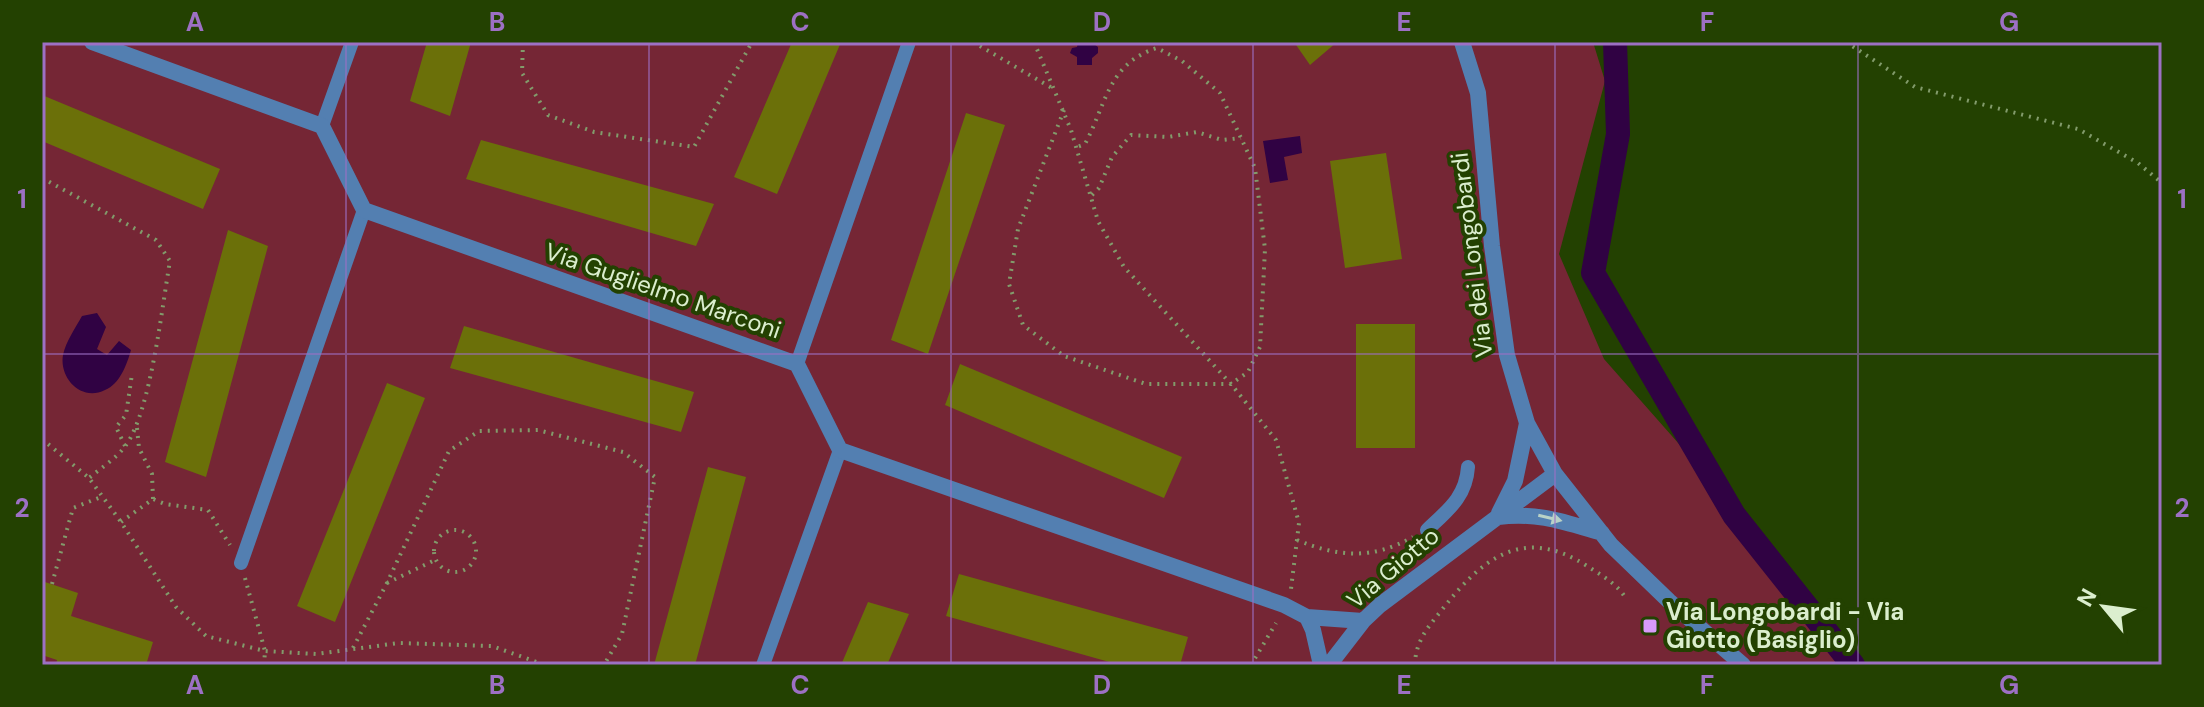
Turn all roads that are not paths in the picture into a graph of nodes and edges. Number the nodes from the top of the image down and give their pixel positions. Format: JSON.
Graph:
{"nodes":[{"id":1,"x":92,"y":42,"type":"edge"},
{"id":2,"x":352,"y":42,"type":"edge"},
{"id":3,"x":909,"y":42,"type":"edge"},
{"id":4,"x":1462,"y":42,"type":"edge"},
{"id":5,"x":322,"y":126,"type":"junction"},
{"id":6,"x":364,"y":210,"type":"junction"},
{"id":7,"x":797,"y":364,"type":"junction"},
{"id":8,"x":1527,"y":423,"type":"junction"},
{"id":9,"x":840,"y":450,"type":"junction"},
{"id":10,"x":1468,"y":467,"type":"dead end"},
{"id":11,"x":1555,"y":474,"type":"junction"},
{"id":12,"x":1496,"y":518,"type":"junction"},
{"id":13,"x":1427,"y":530,"type":"road end"},
{"id":14,"x":1602,"y":533,"type":"junction"},
{"id":15,"x":241,"y":563,"type":"road end"},
{"id":16,"x":1307,"y":617,"type":"junction"},
{"id":17,"x":1363,"y":621,"type":"junction"},
{"id":18,"x":763,"y":665,"type":"edge"},
{"id":19,"x":1321,"y":665,"type":"edge"},
{"id":20,"x":1329,"y":665,"type":"edge"},
{"id":21,"x":1743,"y":665,"type":"edge"}],
"edges":[{"from":1,"to":5,"type":"street"},
{"from":2,"to":5,"type":"lane"},
{"from":3,"to":7,"type":"lane"},
{"from":4,"to":8,"type":"street","name":"Via dei Longobardi"},
{"from":5,"to":6,"type":"street"},
{"from":6,"to":7,"type":"street","name":"Via Guglielmo Marconi"},
{"from":6,"to":15,"type":"lane"},
{"from":7,"to":9,"type":"street","name":"Via Guglielmo Marconi"},
{"from":8,"to":11,"type":"street","name":"Via dei Longobardi"},
{"from":8,"to":12,"type":"street","name":"Via Giotto"},
{"from":9,"to":16,"type":"street"},
{"from":9,"to":18,"type":"lane"},
{"from":10,"to":13,"type":"lane"},
{"from":11,"to":12,"type":"street","name":"Via Giotto"},
{"from":11,"to":14,"type":"street","name":"Via dei Longobardi"},
{"from":12,"to":14,"type":"street","one_way":true},
{"from":12,"to":17,"type":"street","name":"Via Giotto"},
{"from":14,"to":21,"type":"street","name":"Via dei Longobardi"},
{"from":16,"to":17,"type":"street"},
{"from":16,"to":19,"type":"street"},
{"from":17,"to":20,"type":"street","name":"Via Giotto"}]}
